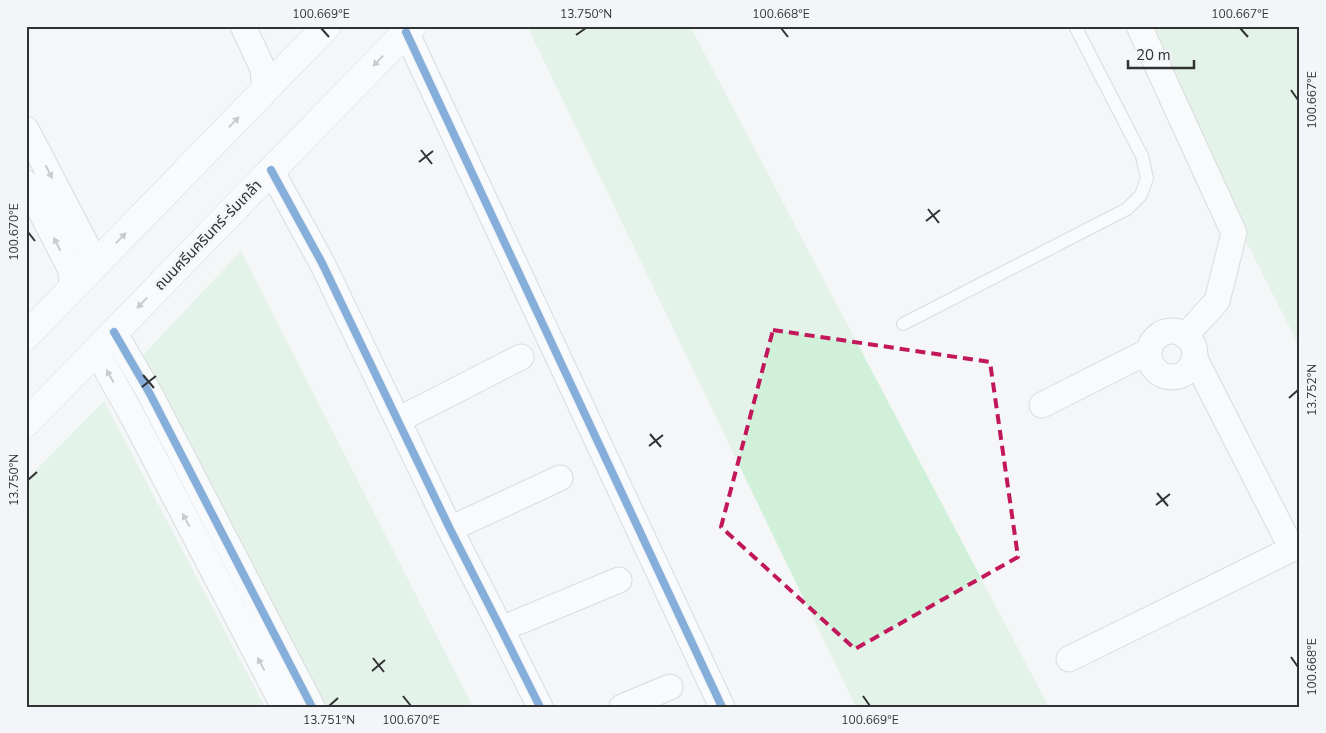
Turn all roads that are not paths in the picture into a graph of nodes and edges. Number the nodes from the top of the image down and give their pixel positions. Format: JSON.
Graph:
{"nodes":[{"id":1,"x":243,"y":26,"type":"edge"},
{"id":2,"x":327,"y":26,"type":"edge"},
{"id":3,"x":1075,"y":26,"type":"edge"},
{"id":4,"x":1139,"y":26,"type":"edge"},
{"id":5,"x":409,"y":29,"type":"edge"},
{"id":6,"x":264,"y":90,"type":"junction"},
{"id":7,"x":26,"y":129,"type":"edge"},
{"id":8,"x":271,"y":170,"type":"junction"},
{"id":9,"x":26,"y":184,"type":"edge"},
{"id":10,"x":90,"y":270,"type":"junction"},
{"id":11,"x":72,"y":289,"type":"junction"},
{"id":12,"x":903,"y":324,"type":"dead end"},
{"id":13,"x":26,"y":336,"type":"edge"},
{"id":14,"x":105,"y":342,"type":"junction"},
{"id":15,"x":1190,"y":346,"type":"junction"},
{"id":16,"x":1149,"y":351,"type":"junction"},
{"id":17,"x":521,"y":357,"type":"dead end"},
{"id":18,"x":1042,"y":405,"type":"dead end"},
{"id":19,"x":398,"y":420,"type":"junction"},
{"id":20,"x":26,"y":423,"type":"edge"},
{"id":21,"x":560,"y":478,"type":"dead end"},
{"id":22,"x":450,"y":529,"type":"junction"},
{"id":23,"x":1296,"y":547,"type":"edge"},
{"id":24,"x":619,"y":580,"type":"dead end"},
{"id":25,"x":501,"y":628,"type":"junction"},
{"id":26,"x":1069,"y":659,"type":"dead end"},
{"id":27,"x":670,"y":687,"type":"dead end"},
{"id":28,"x":284,"y":707,"type":"edge"},
{"id":29,"x":312,"y":707,"type":"edge"},
{"id":30,"x":540,"y":707,"type":"edge"},
{"id":31,"x":622,"y":707,"type":"edge"},
{"id":32,"x":722,"y":707,"type":"edge"}],
"edges":[{"from":1,"to":6,"type":"street"},
{"from":2,"to":6,"type":"main road"},
{"from":3,"to":12,"type":"lane"},
{"from":4,"to":15,"type":"street"},
{"from":5,"to":8,"type":"main road","name":"ถนนศรีนครินทร์-ร่มเกล้า","one_way":true},
{"from":5,"to":32,"type":"street"},
{"from":10,"to":6,"type":"main road","one_way":true},
{"from":7,"to":10,"type":"street","one_way":true},
{"from":8,"to":14,"type":"main road","name":"ถนนศรีนครินทร์-ร่มเกล้า","one_way":true},
{"from":8,"to":19,"type":"street"},
{"from":11,"to":9,"type":"street","one_way":true},
{"from":10,"to":11,"type":"main road"},
{"from":11,"to":13,"type":"main road"},
{"from":14,"to":20,"type":"main road","name":"ถนนศรีนครินทร์-ร่มเกล้า"},
{"from":28,"to":14,"type":"street","one_way":true},
{"from":14,"to":29,"type":"street"},
{"from":15,"to":16,"type":"street"},
{"from":15,"to":16,"type":"street"},
{"from":15,"to":23,"type":"street"},
{"from":16,"to":18,"type":"street"},
{"from":17,"to":19,"type":"street"},
{"from":19,"to":22,"type":"street"},
{"from":21,"to":22,"type":"street"},
{"from":22,"to":25,"type":"street"},
{"from":23,"to":26,"type":"street"},
{"from":24,"to":25,"type":"street"},
{"from":25,"to":30,"type":"street"},
{"from":27,"to":31,"type":"street"}]}
